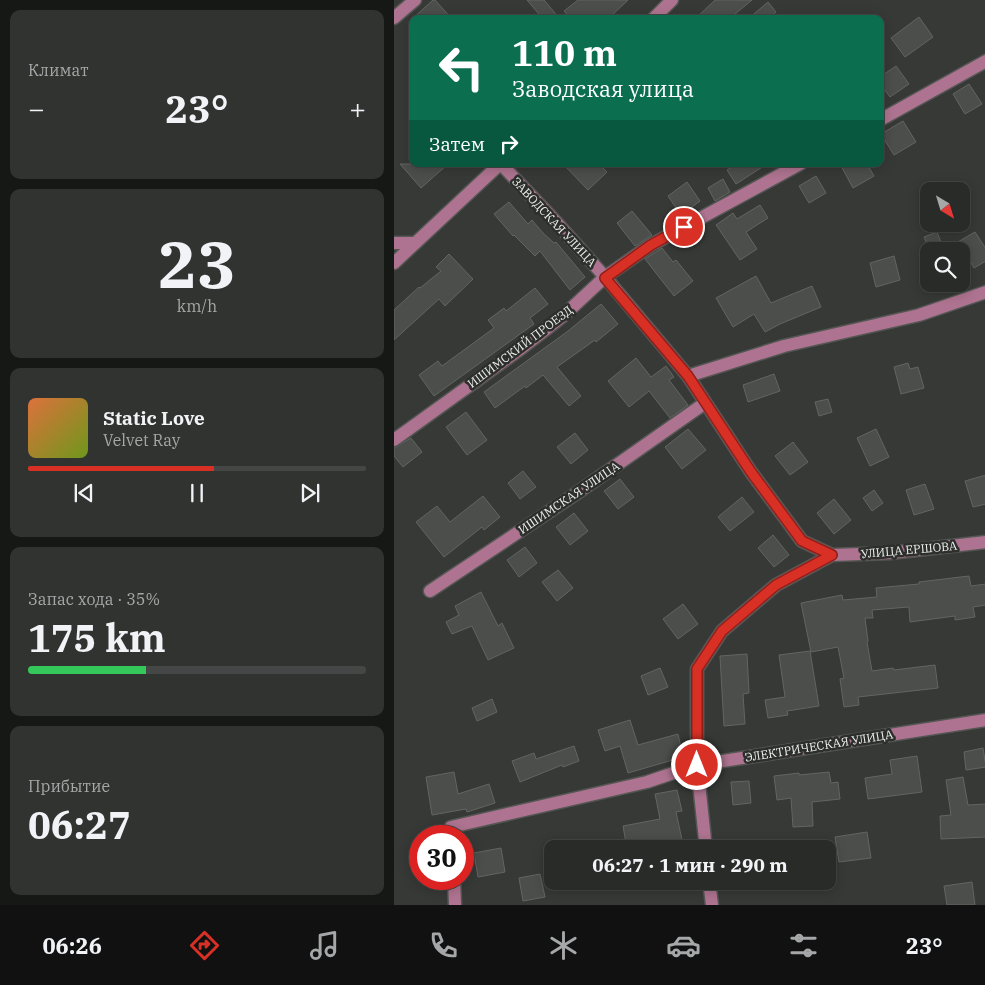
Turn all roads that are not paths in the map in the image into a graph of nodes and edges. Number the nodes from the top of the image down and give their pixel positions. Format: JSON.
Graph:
{"nodes":[{"id":1,"x":415,"y":0,"type":"edge"},
{"id":2,"x":672,"y":0,"type":"edge"},
{"id":3,"x":657,"y":15,"type":"edge"},
{"id":4,"x":394,"y":18,"type":"edge"},
{"id":5,"x":985,"y":61,"type":"edge"},
{"id":6,"x":884,"y":118,"type":"edge"},
{"id":7,"x":497,"y":167,"type":"edge"},
{"id":8,"x":503,"y":167,"type":"edge"},
{"id":9,"x":794,"y":167,"type":"edge"},
{"id":10,"x":394,"y":243,"type":"edge"},
{"id":11,"x":413,"y":243,"type":"junction"},
{"id":12,"x":394,"y":262,"type":"edge"},
{"id":13,"x":605,"y":278,"type":"junction"},
{"id":14,"x":985,"y":292,"type":"edge"},
{"id":15,"x":688,"y":376,"type":"junction"},
{"id":16,"x":705,"y":403,"type":"junction"},
{"id":17,"x":394,"y":440,"type":"edge"},
{"id":18,"x":985,"y":542,"type":"edge"},
{"id":19,"x":832,"y":555,"type":"junction"},
{"id":20,"x":430,"y":591,"type":"dead end"},
{"id":21,"x":985,"y":720,"type":"edge"},
{"id":22,"x":697,"y":765,"type":"junction"},
{"id":23,"x":474,"y":826,"type":"edge"},
{"id":24,"x":705,"y":840,"type":"edge"},
{"id":25,"x":454,"y":890,"type":"edge"},
{"id":26,"x":710,"y":890,"type":"edge"},
{"id":27,"x":455,"y":905,"type":"edge"},
{"id":28,"x":712,"y":905,"type":"edge"}],
"edges":[{"from":1,"to":4,"type":"street"},
{"from":2,"to":3,"type":"street"},
{"from":5,"to":6,"type":"street"},
{"from":7,"to":11,"type":"street"},
{"from":8,"to":13,"type":"street","name":"ЗАВОДСКАЯ УЛИЦА"},
{"from":9,"to":13,"type":"street","name":"ИШИМСКИЙ ПРОЕЗД"},
{"from":10,"to":11,"type":"street"},
{"from":11,"to":12,"type":"street"},
{"from":13,"to":15,"type":"street","name":"ЗАВОДСКАЯ УЛИЦА"},
{"from":13,"to":17,"type":"street","name":"ИШИМСКИЙ ПРОЕЗД"},
{"from":14,"to":15,"type":"street"},
{"from":15,"to":16,"type":"street","name":"ЗАВОДСКАЯ УЛИЦА"},
{"from":16,"to":19,"type":"street","name":"ЗАВОДСКАЯ УЛИЦА"},
{"from":16,"to":20,"type":"street","name":"ИШИМСКАЯ УЛИЦА"},
{"from":18,"to":19,"type":"street","name":"УЛИЦА ЕРШОВА"},
{"from":19,"to":22,"type":"street"},
{"from":21,"to":22,"type":"street","name":"ЭЛЕКТРИЧЕСКАЯ УЛИЦА"},
{"from":22,"to":23,"type":"street","name":"ЭЛЕКТРИЧЕСКАЯ УЛИЦА"},
{"from":22,"to":24,"type":"street"},
{"from":25,"to":27,"type":"street"},
{"from":26,"to":28,"type":"street"}]}
